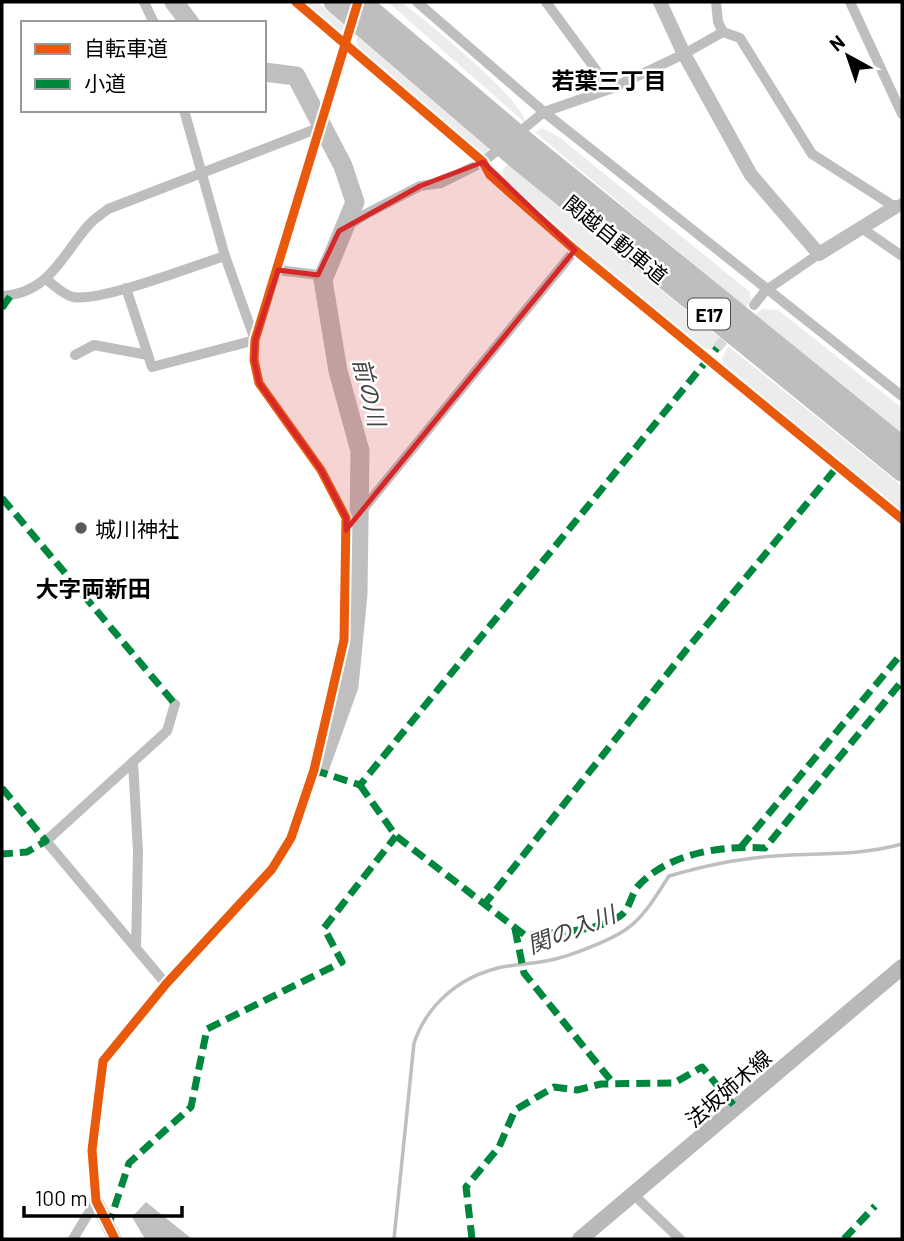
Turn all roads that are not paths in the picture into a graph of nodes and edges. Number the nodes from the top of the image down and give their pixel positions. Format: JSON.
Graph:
{"nodes":[{"id":1,"x":144,"y":2,"type":"edge"},
{"id":2,"x":296,"y":2,"type":"edge"},
{"id":3,"x":334,"y":2,"type":"edge"},
{"id":4,"x":361,"y":2,"type":"edge"},
{"id":5,"x":372,"y":2,"type":"edge"},
{"id":6,"x":417,"y":2,"type":"edge"},
{"id":7,"x":546,"y":2,"type":"edge"},
{"id":8,"x":660,"y":2,"type":"edge"},
{"id":9,"x":716,"y":2,"type":"edge"},
{"id":10,"x":850,"y":2,"type":"edge"},
{"id":11,"x":154,"y":21,"type":"edge"},
{"id":12,"x":349,"y":31,"type":"dead end"},
{"id":13,"x":723,"y":32,"type":"junction"},
{"id":14,"x":347,"y":43,"type":"junction"},
{"id":15,"x":406,"y":46,"type":"junction"},
{"id":16,"x":684,"y":54,"type":"junction"},
{"id":17,"x":610,"y":89,"type":"junction"},
{"id":18,"x":185,"y":112,"type":"edge"},
{"id":19,"x":544,"y":113,"type":"junction"},
{"id":20,"x":902,"y":114,"type":"edge"},
{"id":21,"x":321,"y":127,"type":"junction"},
{"id":22,"x":521,"y":150,"type":"junction"},
{"id":23,"x":483,"y":162,"type":"junction"},
{"id":24,"x":202,"y":172,"type":"junction"},
{"id":25,"x":899,"y":205,"type":"edge"},
{"id":26,"x":863,"y":229,"type":"junction"},
{"id":27,"x":575,"y":250,"type":"junction"},
{"id":28,"x":819,"y":254,"type":"junction"},
{"id":29,"x":225,"y":256,"type":"junction"},
{"id":30,"x":902,"y":256,"type":"edge"},
{"id":31,"x":278,"y":270,"type":"junction"},
{"id":32,"x":46,"y":279,"type":"junction"},
{"id":33,"x":126,"y":288,"type":"junction"},
{"id":34,"x":765,"y":290,"type":"junction"},
{"id":35,"x":2,"y":296,"type":"edge"},
{"id":36,"x":754,"y":305,"type":"dead end"},
{"id":37,"x":255,"y":340,"type":"junction"},
{"id":38,"x":75,"y":355,"type":"dead end"},
{"id":39,"x":148,"y":355,"type":"junction"},
{"id":40,"x":902,"y":396,"type":"edge"},
{"id":41,"x":902,"y":447,"type":"edge"},
{"id":42,"x":902,"y":471,"type":"edge"},
{"id":43,"x":902,"y":519,"type":"edge"},
{"id":44,"x":346,"y":530,"type":"junction"},
{"id":45,"x":175,"y":704,"type":"dead end"},
{"id":46,"x":134,"y":762,"type":"junction"},
{"id":47,"x":136,"y":948,"type":"junction"},
{"id":48,"x":902,"y":967,"type":"edge"},
{"id":49,"x":166,"y":984,"type":"junction"},
{"id":50,"x":635,"y":1196,"type":"junction"},
{"id":51,"x":96,"y":1201,"type":"junction"},
{"id":52,"x":73,"y":1239,"type":"edge"},
{"id":53,"x":115,"y":1239,"type":"edge"},
{"id":54,"x":579,"y":1239,"type":"edge"},
{"id":55,"x":680,"y":1239,"type":"edge"}],
"edges":[{"from":1,"to":11,"type":"street"},
{"from":2,"to":14,"type":"street"},
{"from":3,"to":15,"type":"highway","name":"関越自動車道","number":"E17"},
{"from":4,"to":15,"type":"highway","name":"関越自動車道","number":"E17"},
{"from":5,"to":15,"type":"highway"},
{"from":6,"to":19,"type":"street"},
{"from":7,"to":17,"type":"street"},
{"from":8,"to":16,"type":"street"},
{"from":9,"to":13,"type":"street"},
{"from":10,"to":20,"type":"street"},
{"from":12,"to":14,"type":"street"},
{"from":13,"to":16,"type":"street"},
{"from":13,"to":25,"type":"street"},
{"from":14,"to":21,"type":"street"},
{"from":14,"to":23,"type":"street"},
{"from":15,"to":22,"type":"highway","name":"関越自動車道","number":"E17"},
{"from":15,"to":22,"type":"highway","name":"関越自動車道","number":"E17"},
{"from":16,"to":17,"type":"street"},
{"from":16,"to":28,"type":"street"},
{"from":17,"to":19,"type":"street"},
{"from":18,"to":24,"type":"street"},
{"from":19,"to":23,"type":"street"},
{"from":19,"to":34,"type":"street"},
{"from":21,"to":24,"type":"street"},
{"from":21,"to":31,"type":"street"},
{"from":22,"to":41,"type":"highway","name":"関越自動車道","number":"E17"},
{"from":22,"to":42,"type":"highway","name":"関越自動車道","number":"E17"},
{"from":23,"to":27,"type":"street"},
{"from":23,"to":31,"type":"street"},
{"from":24,"to":29,"type":"street"},
{"from":24,"to":32,"type":"street"},
{"from":25,"to":26,"type":"street"},
{"from":26,"to":28,"type":"street"},
{"from":26,"to":30,"type":"street"},
{"from":27,"to":43,"type":"street"},
{"from":27,"to":44,"type":"street"},
{"from":28,"to":34,"type":"street"},
{"from":29,"to":33,"type":"street"},
{"from":29,"to":37,"type":"street"},
{"from":31,"to":37,"type":"street"},
{"from":32,"to":33,"type":"street"},
{"from":32,"to":35,"type":"street"},
{"from":33,"to":39,"type":"street"},
{"from":34,"to":36,"type":"street"},
{"from":34,"to":40,"type":"street"},
{"from":37,"to":39,"type":"street"},
{"from":37,"to":44,"type":"street"},
{"from":38,"to":39,"type":"street"},
{"from":44,"to":49,"type":"street"},
{"from":45,"to":46,"type":"street"},
{"from":46,"to":47,"type":"street"},
{"from":46,"to":47,"type":"street"},
{"from":47,"to":49,"type":"street"},
{"from":48,"to":50,"type":"main road","name":"法坂姉木線"},
{"from":49,"to":51,"type":"street"},
{"from":50,"to":54,"type":"main road","name":"法坂姉木線"},
{"from":50,"to":55,"type":"street"},
{"from":51,"to":52,"type":"street"},
{"from":51,"to":53,"type":"street"}]}
